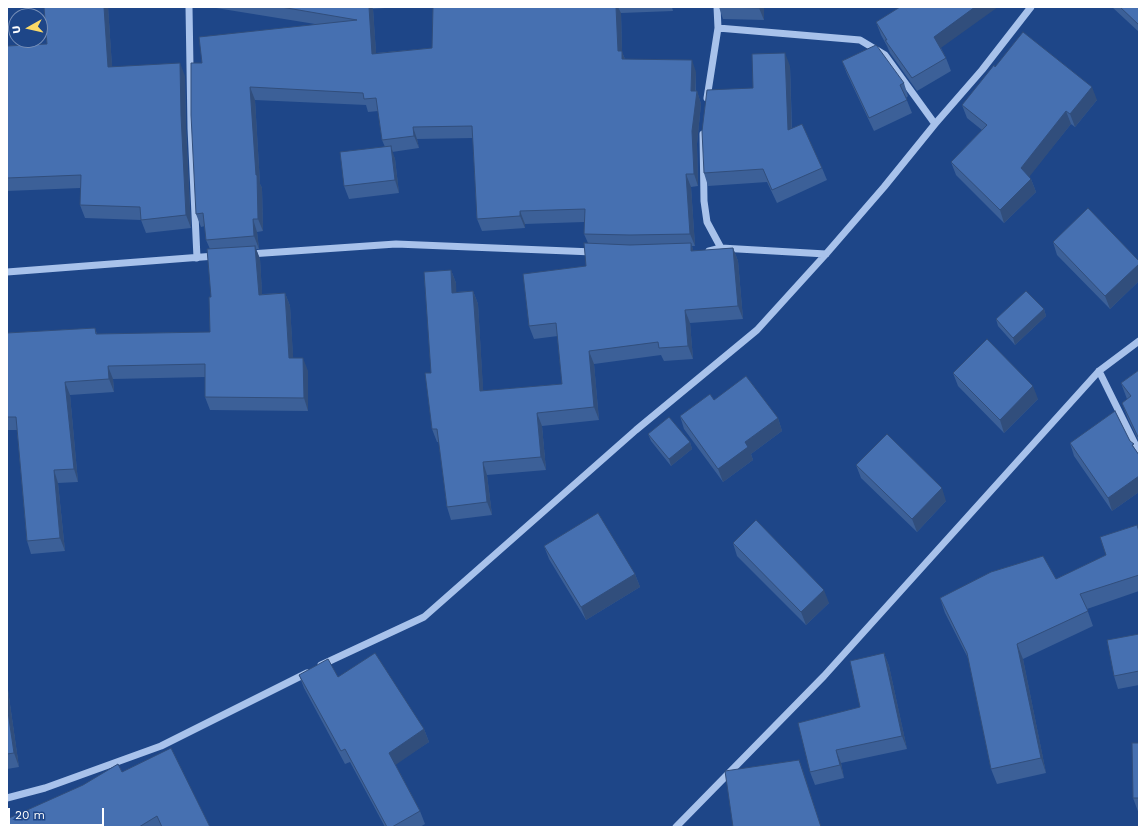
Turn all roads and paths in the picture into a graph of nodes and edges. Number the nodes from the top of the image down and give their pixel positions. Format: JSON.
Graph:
{"nodes":[{"id":1,"x":189,"y":7,"type":"edge"},
{"id":2,"x":717,"y":7,"type":"edge"},
{"id":3,"x":1031,"y":7,"type":"edge"},
{"id":4,"x":718,"y":28,"type":"junction"},
{"id":5,"x":706,"y":106,"type":"edge"},
{"id":6,"x":935,"y":124,"type":"junction"},
{"id":7,"x":704,"y":129,"type":"edge"},
{"id":8,"x":721,"y":248,"type":"junction"},
{"id":9,"x":702,"y":251,"type":"edge"},
{"id":10,"x":604,"y":253,"type":"edge"},
{"id":11,"x":245,"y":254,"type":"edge"},
{"id":12,"x":826,"y":254,"type":"junction"},
{"id":13,"x":221,"y":256,"type":"edge"},
{"id":14,"x":197,"y":258,"type":"junction"},
{"id":15,"x":7,"y":272,"type":"edge"},
{"id":16,"x":1139,"y":341,"type":"edge"},
{"id":17,"x":1099,"y":371,"type":"junction"},
{"id":18,"x":1139,"y":452,"type":"edge"},
{"id":19,"x":7,"y":798,"type":"edge"},
{"id":20,"x":676,"y":827,"type":"edge"}],
"edges":[{"from":1,"to":14,"type":"street"},
{"from":2,"to":4,"type":"street"},
{"from":3,"to":6,"type":"street"},
{"from":4,"to":5,"type":"street"},
{"from":4,"to":6,"type":"street"},
{"from":6,"to":12,"type":"street"},
{"from":7,"to":8,"type":"street"},
{"from":8,"to":9,"type":"street"},
{"from":8,"to":12,"type":"street"},
{"from":10,"to":11,"type":"street"},
{"from":12,"to":19,"type":"street"},
{"from":13,"to":14,"type":"street"},
{"from":14,"to":15,"type":"street"},
{"from":16,"to":17,"type":"street"},
{"from":17,"to":18,"type":"street"},
{"from":17,"to":20,"type":"street"}]}
